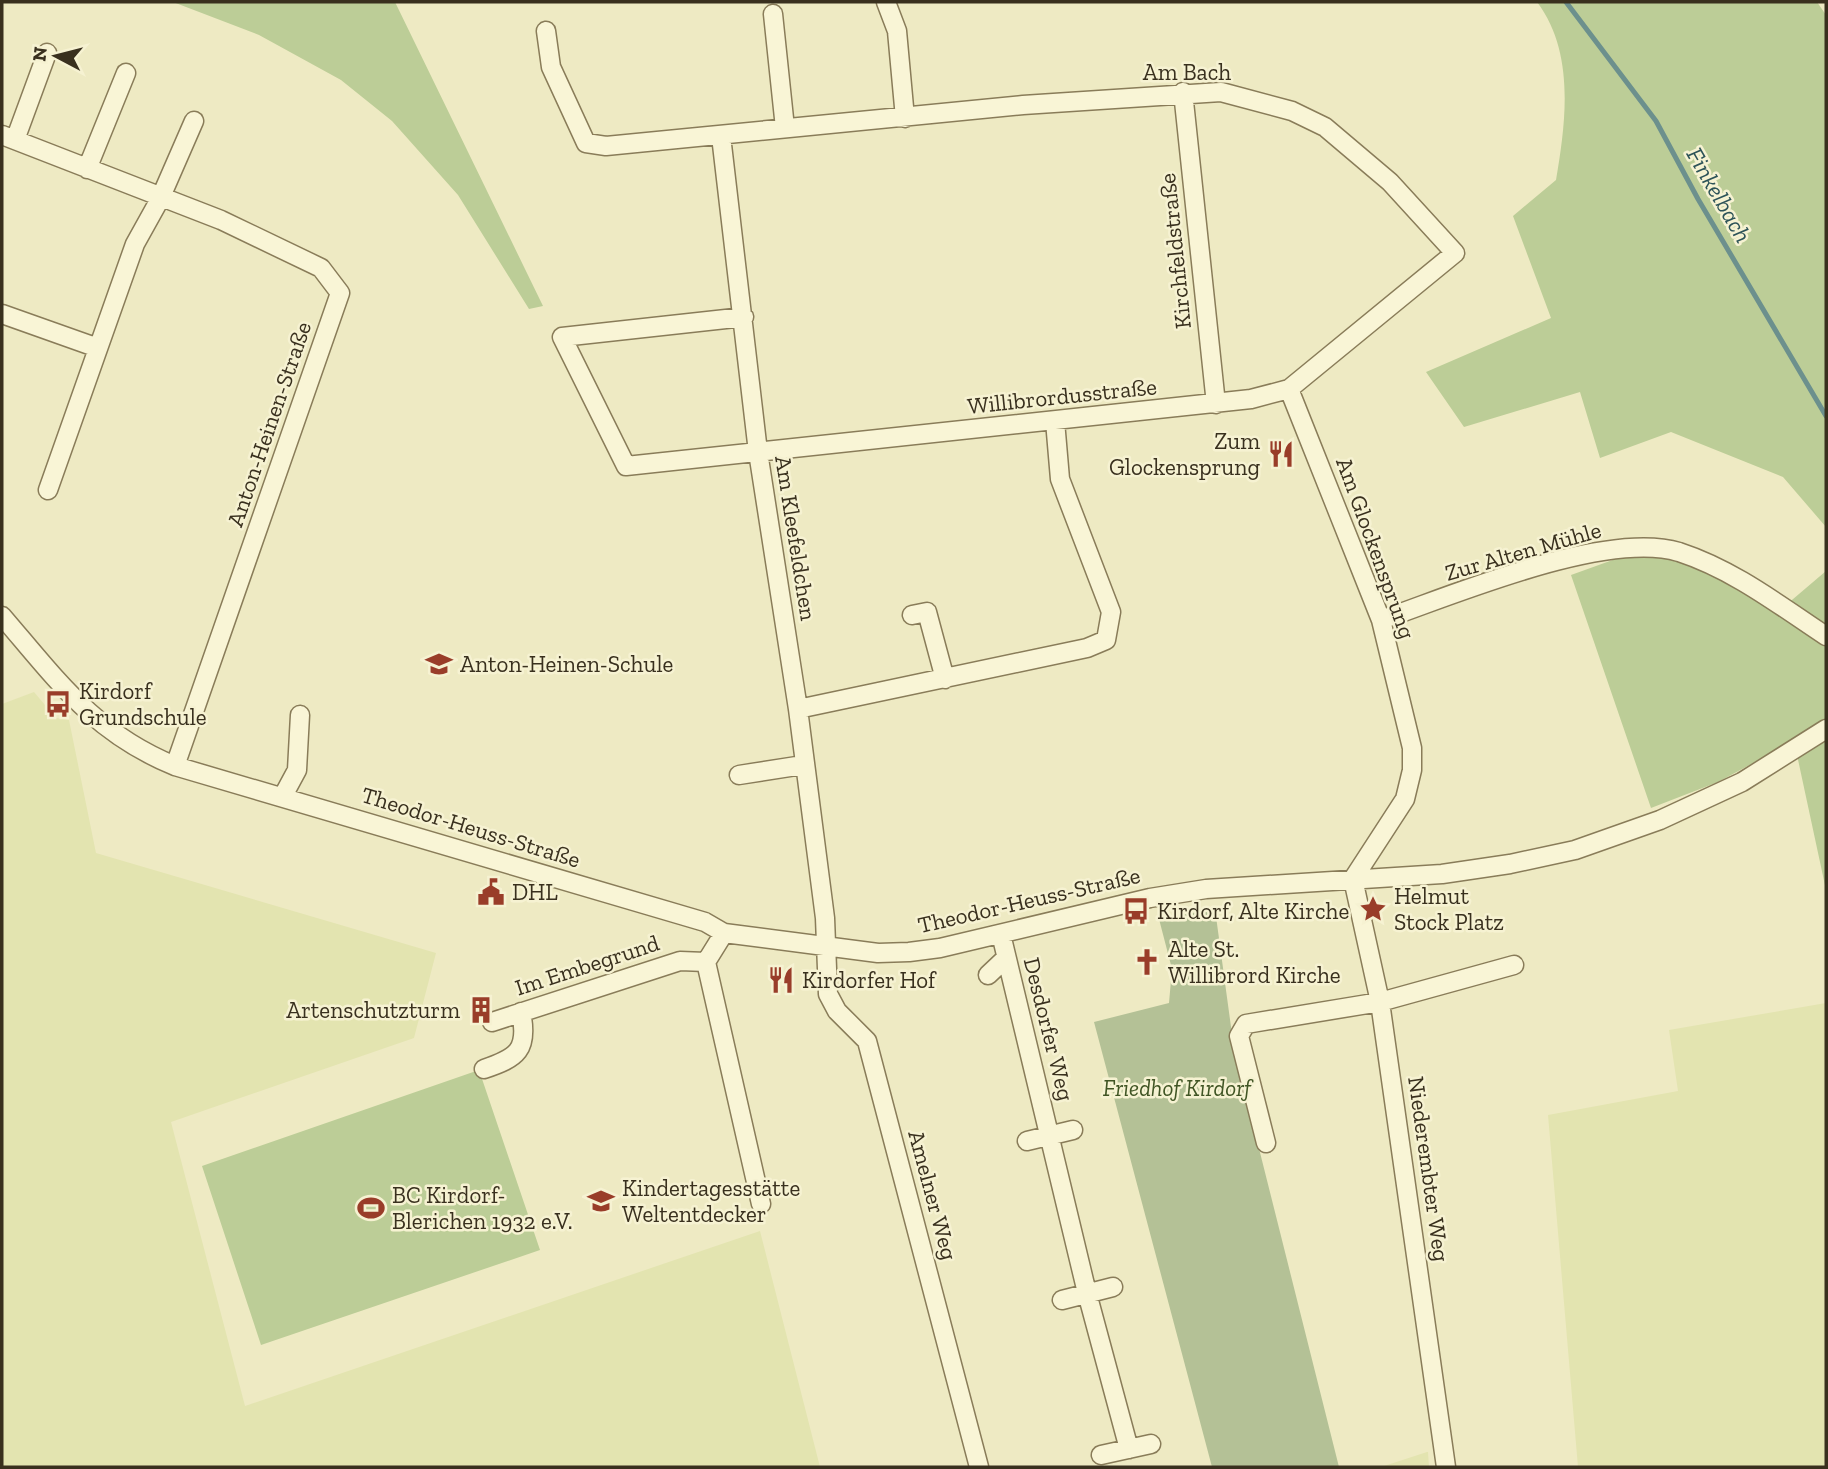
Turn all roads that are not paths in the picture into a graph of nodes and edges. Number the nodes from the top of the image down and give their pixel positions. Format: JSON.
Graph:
{"nodes":[{"id":1,"x":887,"y":2,"type":"edge"},
{"id":2,"x":773,"y":13,"type":"dead end"},
{"id":3,"x":546,"y":31,"type":"dead end"},
{"id":4,"x":47,"y":53,"type":"dead end"},
{"id":5,"x":126,"y":73,"type":"dead end"},
{"id":6,"x":1183,"y":92,"type":"junction"},
{"id":7,"x":905,"y":118,"type":"junction"},
{"id":8,"x":194,"y":121,"type":"dead end"},
{"id":9,"x":785,"y":128,"type":"junction"},
{"id":10,"x":720,"y":136,"type":"junction"},
{"id":11,"x":8,"y":138,"type":"edge"},
{"id":12,"x":87,"y":169,"type":"junction"},
{"id":13,"x":160,"y":199,"type":"junction"},
{"id":14,"x":1455,"y":253,"type":"joint"},
{"id":15,"x":2,"y":314,"type":"edge"},
{"id":16,"x":744,"y":317,"type":"junction"},
{"id":17,"x":98,"y":348,"type":"junction"},
{"id":18,"x":1289,"y":388,"type":"junction"},
{"id":19,"x":1216,"y":404,"type":"junction"},
{"id":20,"x":1055,"y":421,"type":"junction"},
{"id":21,"x":758,"y":452,"type":"junction"},
{"id":22,"x":48,"y":489,"type":"dead end"},
{"id":23,"x":927,"y":612,"type":"dead end"},
{"id":24,"x":2,"y":616,"type":"edge"},
{"id":25,"x":1381,"y":620,"type":"junction"},
{"id":26,"x":1826,"y":636,"type":"edge"},
{"id":27,"x":945,"y":678,"type":"junction"},
{"id":28,"x":798,"y":709,"type":"junction"},
{"id":29,"x":300,"y":715,"type":"dead end"},
{"id":30,"x":1826,"y":729,"type":"edge"},
{"id":31,"x":803,"y":765,"type":"junction"},
{"id":32,"x":175,"y":766,"type":"junction"},
{"id":33,"x":739,"y":775,"type":"dead end"},
{"id":34,"x":283,"y":796,"type":"junction"},
{"id":35,"x":1353,"y":879,"type":"junction"},
{"id":36,"x":724,"y":933,"type":"junction"},
{"id":37,"x":1001,"y":934,"type":"junction"},
{"id":38,"x":825,"y":947,"type":"junction"},
{"id":39,"x":1006,"y":958,"type":"junction"},
{"id":40,"x":706,"y":962,"type":"junction"},
{"id":41,"x":1514,"y":965,"type":"dead end"},
{"id":42,"x":988,"y":975,"type":"dead end"},
{"id":43,"x":1380,"y":1002,"type":"junction"},
{"id":44,"x":521,"y":1012,"type":"junction"},
{"id":45,"x":492,"y":1022,"type":"dead end"},
{"id":46,"x":484,"y":1069,"type":"dead end"},
{"id":47,"x":1073,"y":1130,"type":"dead end"},
{"id":48,"x":1049,"y":1136,"type":"junction"},
{"id":49,"x":1027,"y":1141,"type":"dead end"},
{"id":50,"x":1266,"y":1143,"type":"dead end"},
{"id":51,"x":761,"y":1204,"type":"dead end"},
{"id":52,"x":1114,"y":1287,"type":"dead end"},
{"id":53,"x":1087,"y":1293,"type":"junction"},
{"id":54,"x":1062,"y":1300,"type":"dead end"},
{"id":55,"x":1151,"y":1444,"type":"dead end"},
{"id":56,"x":1129,"y":1449,"type":"junction"},
{"id":57,"x":1101,"y":1455,"type":"dead end"},
{"id":58,"x":979,"y":1467,"type":"edge"},
{"id":59,"x":1446,"y":1467,"type":"edge"}],
"edges":[{"from":1,"to":7,"type":"street"},
{"from":2,"to":9,"type":"street"},
{"from":3,"to":10,"type":"street","name":"Am Bach"},
{"from":4,"to":11,"type":"street","name":"Anton-Heinen-Straße"},
{"from":5,"to":12,"type":"street"},
{"from":6,"to":7,"type":"street","name":"Am Bach"},
{"from":6,"to":14,"type":"street","name":"Am Bach"},
{"from":6,"to":19,"type":"street","name":"Kirchfeldstraße"},
{"from":7,"to":9,"type":"street","name":"Am Bach"},
{"from":8,"to":13,"type":"street"},
{"from":9,"to":10,"type":"street","name":"Am Bach"},
{"from":10,"to":16,"type":"street","name":"Am Kleefeldchen"},
{"from":11,"to":12,"type":"street","name":"Anton-Heinen-Straße"},
{"from":12,"to":13,"type":"street","name":"Anton-Heinen-Straße"},
{"from":13,"to":17,"type":"street"},
{"from":13,"to":32,"type":"street","name":"Anton-Heinen-Straße"},
{"from":14,"to":18,"type":"street","name":"Willibrordusstraße"},
{"from":15,"to":17,"type":"street"},
{"from":16,"to":21,"type":"street","name":"Am Kleefeldchen"},
{"from":16,"to":21,"type":"street","name":"Willibrordusstraße"},
{"from":17,"to":22,"type":"street"},
{"from":18,"to":19,"type":"street","name":"Willibrordusstraße"},
{"from":18,"to":25,"type":"street","name":"Am Glockensprung"},
{"from":19,"to":20,"type":"street","name":"Willibrordusstraße"},
{"from":20,"to":21,"type":"street","name":"Willibrordusstraße"},
{"from":20,"to":27,"type":"street"},
{"from":21,"to":28,"type":"street","name":"Am Kleefeldchen"},
{"from":23,"to":27,"type":"street"},
{"from":24,"to":32,"type":"street","name":"Theodor-Heuss-Straße"},
{"from":25,"to":26,"type":"street","name":"Zur Alten Mühle"},
{"from":25,"to":35,"type":"street","name":"Am Glockensprung"},
{"from":27,"to":28,"type":"street"},
{"from":28,"to":31,"type":"street","name":"Am Kleefeldchen"},
{"from":29,"to":34,"type":"street"},
{"from":30,"to":35,"type":"street","name":"Theodor-Heuss-Straße"},
{"from":31,"to":33,"type":"street"},
{"from":31,"to":38,"type":"street","name":"Am Kleefeldchen"},
{"from":32,"to":34,"type":"street","name":"Theodor-Heuss-Straße"},
{"from":34,"to":36,"type":"street","name":"Theodor-Heuss-Straße"},
{"from":35,"to":37,"type":"street","name":"Theodor-Heuss-Straße"},
{"from":35,"to":43,"type":"street","name":"Niederembter Weg"},
{"from":36,"to":38,"type":"street","name":"Theodor-Heuss-Straße"},
{"from":36,"to":40,"type":"street"},
{"from":37,"to":38,"type":"street","name":"Theodor-Heuss-Straße"},
{"from":37,"to":39,"type":"street","name":"Desdorfer Weg"},
{"from":38,"to":58,"type":"street","name":"Amelner Weg"},
{"from":39,"to":42,"type":"street"},
{"from":39,"to":48,"type":"street","name":"Desdorfer Weg"},
{"from":40,"to":44,"type":"street","name":"Im Embegrund"},
{"from":40,"to":51,"type":"street"},
{"from":41,"to":43,"type":"street"},
{"from":43,"to":50,"type":"street"},
{"from":43,"to":59,"type":"street","name":"Niederembter Weg"},
{"from":44,"to":45,"type":"street","name":"Im Embegrund"},
{"from":44,"to":46,"type":"street"},
{"from":47,"to":48,"type":"street","name":"Desdorfer Weg"},
{"from":48,"to":49,"type":"street","name":"Desdorfer Weg"},
{"from":48,"to":53,"type":"street","name":"Desdorfer Weg"},
{"from":52,"to":53,"type":"street"},
{"from":53,"to":54,"type":"street"},
{"from":53,"to":56,"type":"street","name":"Desdorfer Weg"},
{"from":55,"to":56,"type":"street"},
{"from":56,"to":57,"type":"street"}]}
